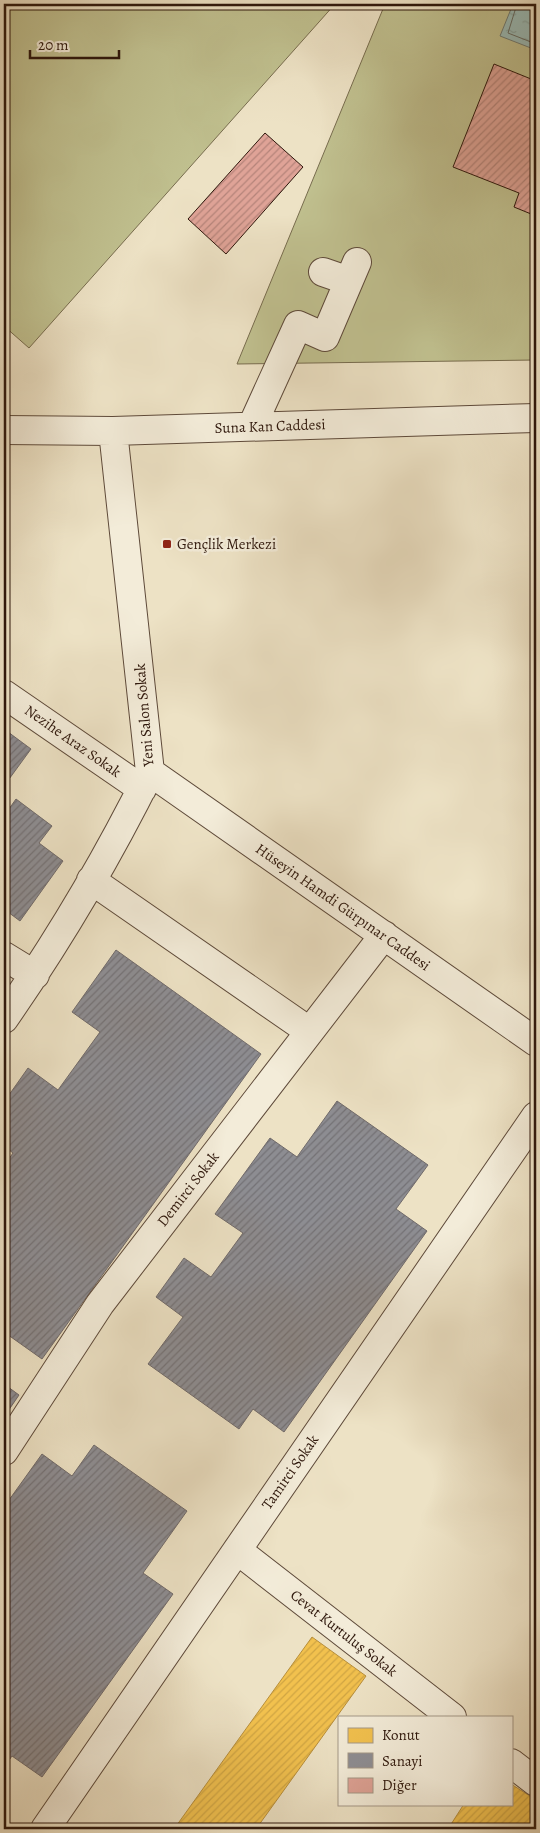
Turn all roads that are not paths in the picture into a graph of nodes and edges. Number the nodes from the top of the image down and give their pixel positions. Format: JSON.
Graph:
{"nodes":[{"id":1,"x":345,"y":286,"type":"dead end"},
{"id":2,"x":536,"y":418,"type":"edge"},
{"id":3,"x":252,"y":426,"type":"junction"},
{"id":4,"x":4,"y":430,"type":"edge"},
{"id":5,"x":113,"y":431,"type":"junction"},
{"id":6,"x":4,"y":694,"type":"edge"},
{"id":7,"x":146,"y":780,"type":"junction"},
{"id":8,"x":90,"y":880,"type":"junction"},
{"id":9,"x":384,"y":935,"type":"junction"},
{"id":10,"x":4,"y":956,"type":"edge"},
{"id":11,"x":35,"y":975,"type":"junction"},
{"id":12,"x":4,"y":1019,"type":"edge"},
{"id":13,"x":310,"y":1032,"type":"junction"},
{"id":14,"x":536,"y":1042,"type":"edge"},
{"id":15,"x":536,"y":1116,"type":"edge"},
{"id":16,"x":4,"y":1451,"type":"edge"},
{"id":17,"x":237,"y":1550,"type":"junction"},
{"id":18,"x":451,"y":1716,"type":"edge"},
{"id":19,"x":512,"y":1764,"type":"edge"},
{"id":20,"x":536,"y":1782,"type":"edge"},
{"id":21,"x":44,"y":1829,"type":"edge"}],
"edges":[{"from":1,"to":3,"type":"street"},
{"from":2,"to":3,"type":"street","name":"Suna Kan Caddesi"},
{"from":3,"to":5,"type":"street","name":"Suna Kan Caddesi"},
{"from":4,"to":5,"type":"street","name":"Suna Kan Caddesi"},
{"from":5,"to":7,"type":"street","name":"Yeni Salon Sokak"},
{"from":6,"to":7,"type":"street","name":"Nezihe Araz Sokak"},
{"from":7,"to":8,"type":"street","name":"Yeni Salon Sokak"},
{"from":7,"to":9,"type":"street","name":"Hüseyin Hamdi Gürpınar Caddesi"},
{"from":8,"to":11,"type":"street","name":"Yeni Salon Sokak"},
{"from":8,"to":13,"type":"street"},
{"from":9,"to":13,"type":"street","name":"Demirci Sokak"},
{"from":9,"to":14,"type":"street","name":"Hüseyin Hamdi Gürpınar Caddesi"},
{"from":10,"to":11,"type":"street"},
{"from":11,"to":12,"type":"street","name":"Yeni Salon Sokak"},
{"from":13,"to":16,"type":"street","name":"Demirci Sokak"},
{"from":15,"to":17,"type":"street","name":"Tamirci Sokak"},
{"from":17,"to":18,"type":"street","name":"Cevat Kurtuluş Sokak"},
{"from":17,"to":21,"type":"street","name":"Tamirci Sokak"},
{"from":19,"to":20,"type":"street"}]}
